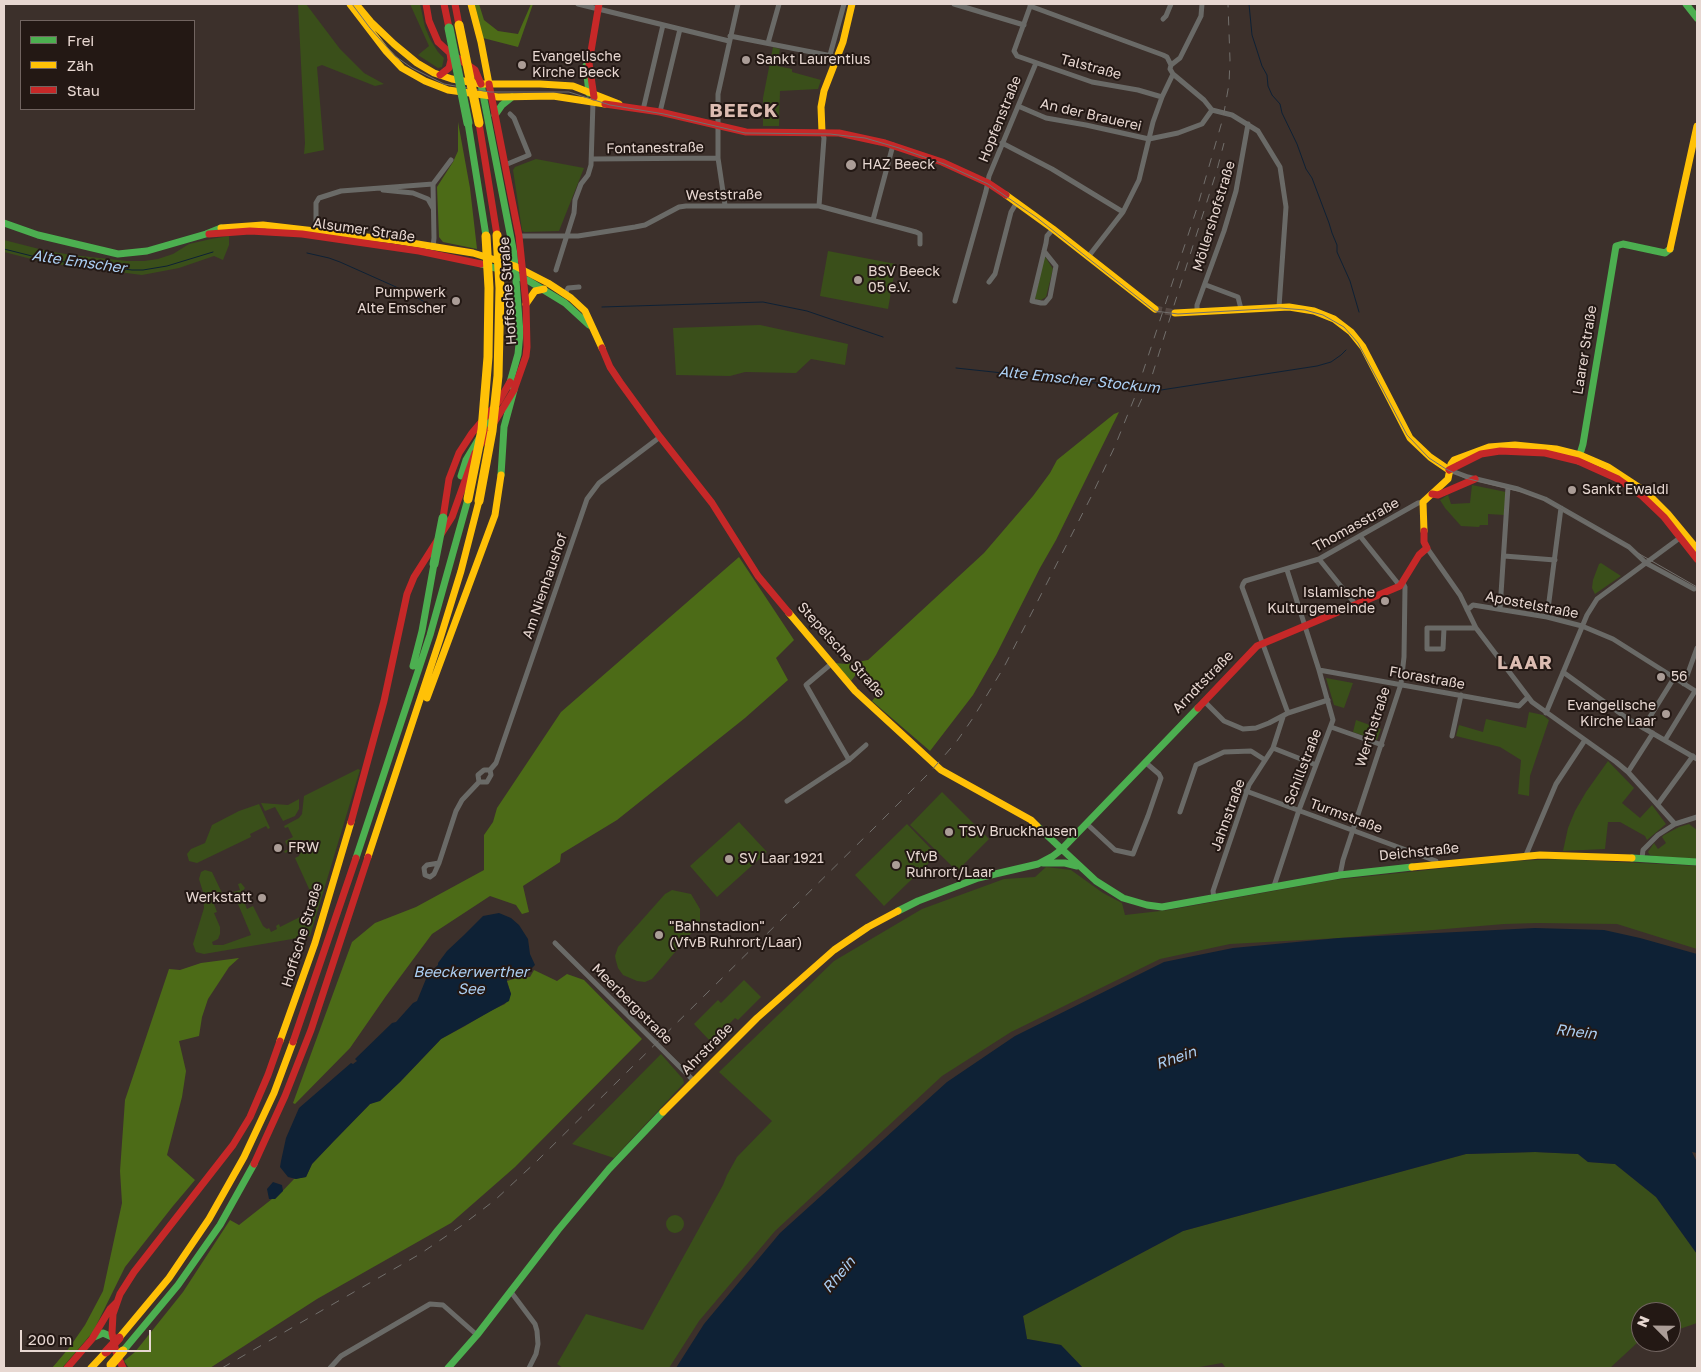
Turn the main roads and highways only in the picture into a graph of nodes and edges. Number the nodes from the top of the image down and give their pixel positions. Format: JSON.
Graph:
{"nodes":[{"id":1,"x":350,"y":4,"type":"edge"},
{"id":2,"x":356,"y":4,"type":"edge"},
{"id":3,"x":426,"y":4,"type":"edge"},
{"id":4,"x":444,"y":4,"type":"edge"},
{"id":5,"x":455,"y":4,"type":"edge"},
{"id":6,"x":471,"y":4,"type":"edge"},
{"id":7,"x":852,"y":4,"type":"edge"},
{"id":8,"x":1686,"y":4,"type":"edge"},
{"id":9,"x":598,"y":6,"type":"edge"},
{"id":10,"x":1697,"y":18,"type":"edge"},
{"id":11,"x":591,"y":44,"type":"junction"},
{"id":12,"x":450,"y":53,"type":"junction"},
{"id":13,"x":586,"y":71,"type":"junction"},
{"id":14,"x":440,"y":75,"type":"junction"},
{"id":15,"x":485,"y":84,"type":"junction"},
{"id":16,"x":573,"y":86,"type":"junction"},
{"id":17,"x":592,"y":95,"type":"junction"},
{"id":18,"x":487,"y":96,"type":"junction"},
{"id":19,"x":512,"y":96,"type":"junction"},
{"id":20,"x":495,"y":115,"type":"junction"},
{"id":21,"x":1697,"y":126,"type":"edge"},
{"id":22,"x":822,"y":132,"type":"junction"},
{"id":23,"x":4,"y":222,"type":"edge"},
{"id":24,"x":206,"y":234,"type":"junction"},
{"id":25,"x":515,"y":238,"type":"junction"},
{"id":26,"x":433,"y":250,"type":"junction"},
{"id":27,"x":500,"y":261,"type":"junction"},
{"id":28,"x":519,"y":272,"type":"junction"},
{"id":29,"x":544,"y":289,"type":"junction"},
{"id":30,"x":526,"y":304,"type":"junction"},
{"id":31,"x":1155,"y":309,"type":"tunnel mouth"},
{"id":32,"x":1175,"y":313,"type":"tunnel mouth"},
{"id":33,"x":594,"y":332,"type":"junction"},
{"id":34,"x":522,"y":355,"type":"junction"},
{"id":35,"x":512,"y":386,"type":"junction"},
{"id":36,"x":1579,"y":458,"type":"junction"},
{"id":37,"x":1449,"y":470,"type":"junction"},
{"id":38,"x":1475,"y":479,"type":"road end"},
{"id":39,"x":1432,"y":494,"type":"junction"},
{"id":40,"x":1682,"y":536,"type":"junction"},
{"id":41,"x":1697,"y":549,"type":"edge"},
{"id":42,"x":1697,"y":559,"type":"edge"},
{"id":43,"x":407,"y":704,"type":"junction"},
{"id":44,"x":413,"y":720,"type":"junction"},
{"id":45,"x":1061,"y":850,"type":"junction"},
{"id":46,"x":1697,"y":862,"type":"edge"},
{"id":47,"x":1038,"y":864,"type":"junction"},
{"id":48,"x":1081,"y":867,"type":"junction"},
{"id":49,"x":1147,"y":905,"type":"joint"},
{"id":50,"x":116,"y":1302,"type":"junction"},
{"id":51,"x":116,"y":1338,"type":"junction"},
{"id":52,"x":92,"y":1339,"type":"junction"},
{"id":53,"x":109,"y":1366,"type":"edge"},
{"id":54,"x":67,"y":1368,"type":"edge"},
{"id":55,"x":91,"y":1368,"type":"edge"},
{"id":56,"x":123,"y":1368,"type":"edge"},
{"id":57,"x":448,"y":1368,"type":"edge"}],
"edges":[{"from":1,"to":18,"type":"main road"},
{"from":2,"to":14,"type":"main road"},
{"from":3,"to":12,"type":"main road"},
{"from":4,"to":43,"type":"main road","bridge":true},
{"from":5,"to":44,"type":"main road","bridge":true},
{"from":6,"to":15,"type":"main road","name":"Hoffsche Straße"},
{"from":7,"to":22,"type":"main road"},
{"from":8,"to":10,"type":"main road"},
{"from":9,"to":11,"type":"main road"},
{"from":11,"to":13,"type":"main road"},
{"from":11,"to":17,"type":"main road"},
{"from":12,"to":14,"type":"main road"},
{"from":12,"to":15,"type":"main road"},
{"from":13,"to":16,"type":"main road"},
{"from":13,"to":17,"type":"main road"},
{"from":14,"to":15,"type":"main road"},
{"from":15,"to":16,"type":"main road"},
{"from":15,"to":18,"type":"main road","name":"Hoffsche Straße"},
{"from":16,"to":17,"type":"main road"},
{"from":17,"to":19,"type":"main road"},
{"from":17,"to":22,"type":"main road"},
{"from":18,"to":19,"type":"main road"},
{"from":18,"to":20,"type":"main road","name":"Hoffsche Straße"},
{"from":18,"to":25,"type":"main road","name":"Hoffsche Straße"},
{"from":19,"to":20,"type":"main road"},
{"from":20,"to":25,"type":"main road","name":"Hoffsche Straße"},
{"from":21,"to":36,"type":"main road","name":"Laarer Straße"},
{"from":22,"to":31,"type":"main road"},
{"from":23,"to":24,"type":"main road","name":"Alsumer Straße"},
{"from":24,"to":26,"type":"main road","name":"Alsumer Straße"},
{"from":24,"to":26,"type":"main road","name":"Alsumer Straße"},
{"from":25,"to":27,"type":"main road"},
{"from":25,"to":28,"type":"main road","name":"Hoffsche Straße"},
{"from":26,"to":27,"type":"main road","name":"Alsumer Straße"},
{"from":26,"to":28,"type":"main road","name":"Alsumer Straße"},
{"from":27,"to":28,"type":"main road","name":"Alsumer Straße"},
{"from":28,"to":29,"type":"main road","name":"Stepelsche Straße"},
{"from":28,"to":30,"type":"main road","name":"Hoffsche Straße"},
{"from":28,"to":33,"type":"main road","name":"Stepelsche Straße"},
{"from":28,"to":34,"type":"main road","name":"Hoffsche Straße"},
{"from":29,"to":30,"type":"main road"},
{"from":29,"to":33,"type":"main road","name":"Stepelsche Straße"},
{"from":30,"to":34,"type":"main road","name":"Hoffsche Straße"},
{"from":32,"to":37,"type":"main road"},
{"from":33,"to":45,"type":"main road","name":"Stepelsche Straße"},
{"from":34,"to":35,"type":"main road","name":"Hoffsche Straße"},
{"from":35,"to":43,"type":"main road","bridge":true},
{"from":35,"to":44,"type":"main road"},
{"from":35,"to":50,"type":"main road","name":"Hoffsche Straße"},
{"from":36,"to":37,"type":"main road"},
{"from":36,"to":40,"type":"main road"},
{"from":37,"to":39,"type":"main road"},
{"from":38,"to":39,"type":"main road"},
{"from":39,"to":45,"type":"main road","name":"Arndtstraße"},
{"from":40,"to":41,"type":"main road"},
{"from":40,"to":42,"type":"main road"},
{"from":43,"to":51,"type":"main road"},
{"from":44,"to":53,"type":"main road","bridge":true},
{"from":45,"to":47,"type":"main road","name":"Ahrstraße"},
{"from":45,"to":48,"type":"main road","name":"Stepelsche Straße"},
{"from":46,"to":49,"type":"main road","name":"Deichstraße"},
{"from":47,"to":48,"type":"main road"},
{"from":47,"to":57,"type":"main road","name":"Ahrstraße"},
{"from":48,"to":49,"type":"main road","name":"Stepelsche Straße"},
{"from":50,"to":51,"type":"main road","name":"Hoffsche Straße"},
{"from":50,"to":52,"type":"main road"},
{"from":51,"to":52,"type":"main road"},
{"from":51,"to":55,"type":"main road","bridge":true},
{"from":51,"to":56,"type":"main road"},
{"from":52,"to":54,"type":"main road"}]}
